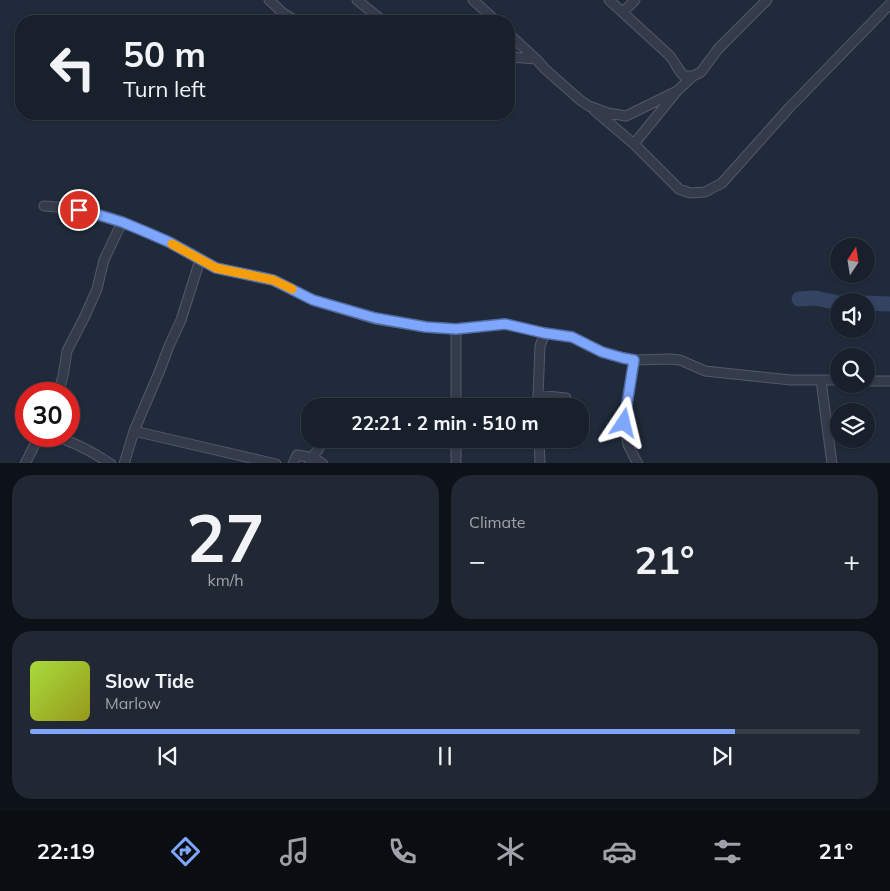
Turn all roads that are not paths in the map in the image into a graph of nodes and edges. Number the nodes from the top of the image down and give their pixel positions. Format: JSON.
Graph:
{"nodes":[{"id":1,"x":269,"y":0,"type":"edge"},
{"id":2,"x":358,"y":0,"type":"edge"},
{"id":3,"x":473,"y":0,"type":"edge"},
{"id":4,"x":609,"y":0,"type":"edge"},
{"id":5,"x":635,"y":0,"type":"edge"},
{"id":6,"x":767,"y":0,"type":"edge"},
{"id":7,"x":890,"y":4,"type":"edge"},
{"id":8,"x":623,"y":12,"type":"junction"},
{"id":9,"x":286,"y":15,"type":"edge"},
{"id":10,"x":376,"y":15,"type":"edge"},
{"id":11,"x":489,"y":15,"type":"edge"},
{"id":12,"x":515,"y":40,"type":"edge"},
{"id":13,"x":515,"y":56,"type":"edge"},
{"id":14,"x":536,"y":59,"type":"junction"},
{"id":15,"x":693,"y":76,"type":"junction"},
{"id":16,"x":677,"y":91,"type":"junction"},
{"id":17,"x":589,"y":106,"type":"junction"},
{"id":18,"x":634,"y":144,"type":"junction"},
{"id":19,"x":44,"y":206,"type":"dead end"},
{"id":20,"x":122,"y":222,"type":"junction"},
{"id":21,"x":200,"y":260,"type":"junction"},
{"id":22,"x":456,"y":329,"type":"junction"},
{"id":23,"x":544,"y":333,"type":"junction"},
{"id":24,"x":634,"y":360,"type":"junction"},
{"id":25,"x":821,"y":380,"type":"junction"},
{"id":26,"x":830,"y":380,"type":"edge"},
{"id":27,"x":875,"y":380,"type":"edge"},
{"id":28,"x":890,"y":381,"type":"edge"},
{"id":29,"x":61,"y":382,"type":"edge"},
{"id":30,"x":538,"y":396,"type":"joint"},
{"id":31,"x":456,"y":398,"type":"edge"},
{"id":32,"x":566,"y":398,"type":"dead end"},
{"id":33,"x":134,"y":431,"type":"junction"},
{"id":34,"x":80,"y":446,"type":"edge"},
{"id":35,"x":33,"y":447,"type":"edge"},
{"id":36,"x":319,"y":448,"type":"edge"},
{"id":37,"x":456,"y":448,"type":"edge"},
{"id":38,"x":539,"y":448,"type":"edge"},
{"id":39,"x":310,"y":461,"type":"edge"},
{"id":40,"x":25,"y":463,"type":"edge"},
{"id":41,"x":110,"y":463,"type":"edge"},
{"id":42,"x":124,"y":463,"type":"edge"},
{"id":43,"x":272,"y":463,"type":"edge"},
{"id":44,"x":293,"y":463,"type":"edge"},
{"id":45,"x":456,"y":463,"type":"edge"},
{"id":46,"x":540,"y":463,"type":"edge"},
{"id":47,"x":637,"y":463,"type":"edge"},
{"id":48,"x":832,"y":463,"type":"edge"}],
"edges":[{"from":1,"to":9,"type":"street"},
{"from":2,"to":10,"type":"street"},
{"from":3,"to":11,"type":"street"},
{"from":4,"to":8,"type":"street"},
{"from":5,"to":8,"type":"street"},
{"from":6,"to":15,"type":"street"},
{"from":7,"to":18,"type":"street"},
{"from":8,"to":15,"type":"street"},
{"from":12,"to":14,"type":"street"},
{"from":13,"to":14,"type":"street"},
{"from":14,"to":17,"type":"street"},
{"from":15,"to":16,"type":"street"},
{"from":16,"to":17,"type":"street"},
{"from":16,"to":18,"type":"street"},
{"from":17,"to":18,"type":"street"},
{"from":19,"to":20,"type":"street"},
{"from":20,"to":21,"type":"street"},
{"from":20,"to":29,"type":"street"},
{"from":21,"to":22,"type":"street"},
{"from":21,"to":33,"type":"street"},
{"from":22,"to":23,"type":"street"},
{"from":22,"to":31,"type":"street"},
{"from":23,"to":24,"type":"street"},
{"from":23,"to":30,"type":"street"},
{"from":24,"to":25,"type":"street"},
{"from":24,"to":47,"type":"street"},
{"from":25,"to":26,"type":"street"},
{"from":25,"to":48,"type":"street"},
{"from":27,"to":28,"type":"street"},
{"from":30,"to":32,"type":"street"},
{"from":33,"to":42,"type":"street"},
{"from":33,"to":43,"type":"street"},
{"from":34,"to":41,"type":"street"},
{"from":35,"to":40,"type":"street"},
{"from":36,"to":39,"type":"street"},
{"from":37,"to":45,"type":"street"},
{"from":38,"to":46,"type":"street"},
{"from":39,"to":44,"type":"street"}]}
